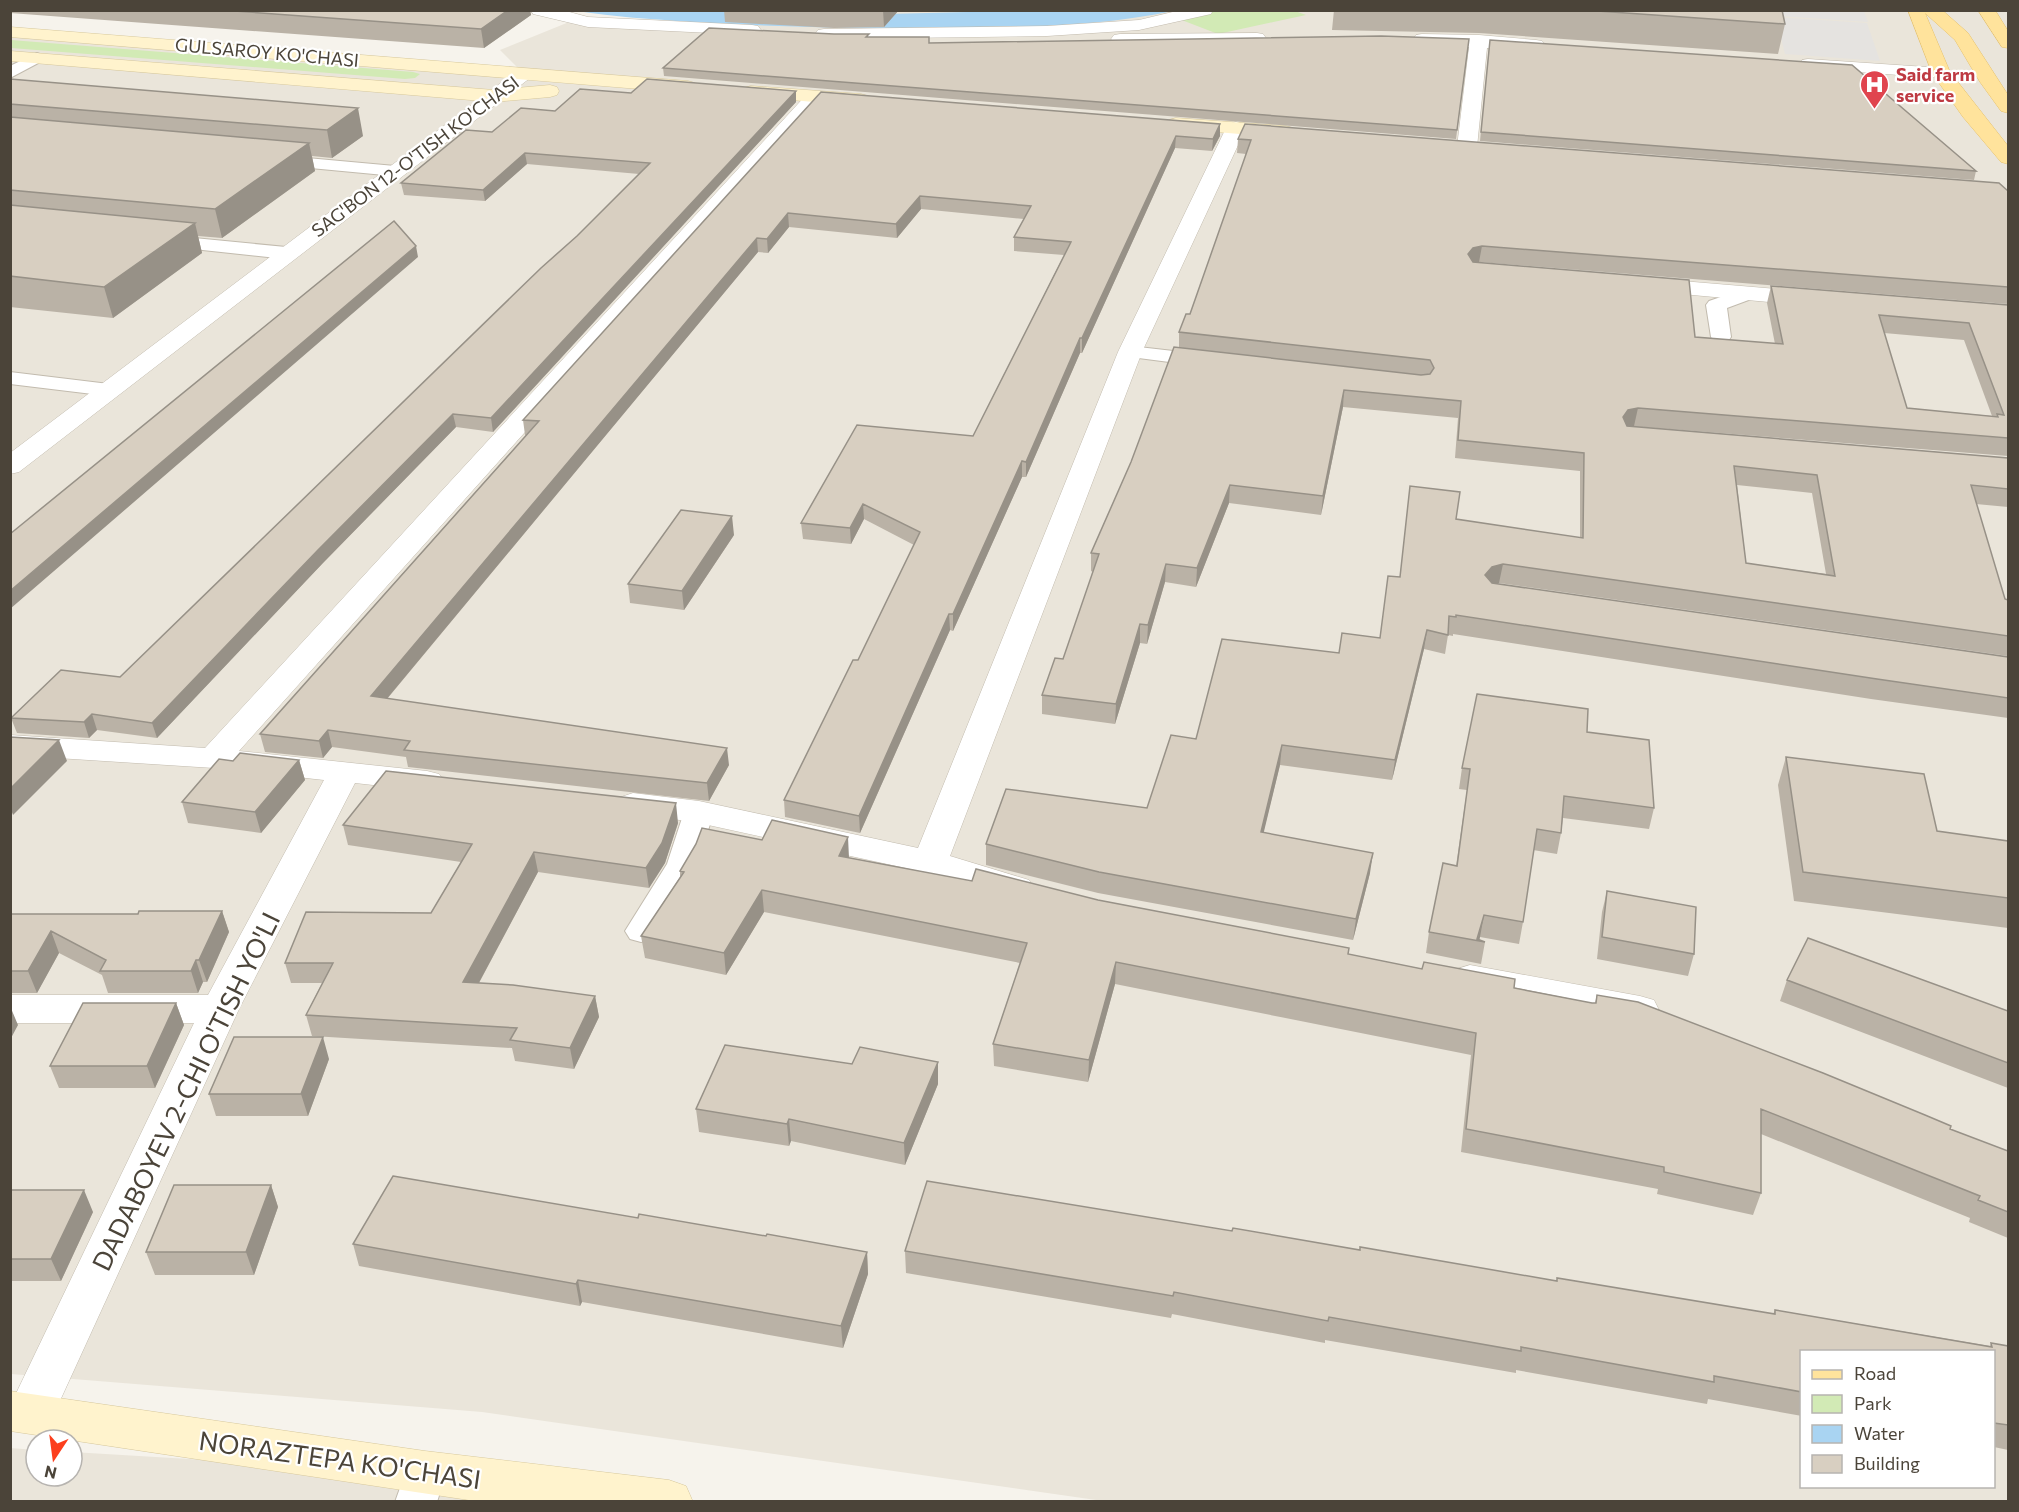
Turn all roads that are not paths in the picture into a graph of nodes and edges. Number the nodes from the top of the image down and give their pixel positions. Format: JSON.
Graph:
{"nodes":[{"id":1,"x":539,"y":10,"type":"edge"},
{"id":2,"x":604,"y":10,"type":"edge"},
{"id":3,"x":1205,"y":10,"type":"edge"},
{"id":4,"x":1916,"y":10,"type":"edge"},
{"id":5,"x":1932,"y":10,"type":"edge"},
{"id":6,"x":1986,"y":10,"type":"edge"},
{"id":7,"x":588,"y":22,"type":"junction"},
{"id":8,"x":764,"y":31,"type":"edge"},
{"id":9,"x":10,"y":32,"type":"edge"},
{"id":10,"x":811,"y":33,"type":"edge"},
{"id":11,"x":1274,"y":38,"type":"edge"},
{"id":12,"x":1402,"y":38,"type":"edge"},
{"id":13,"x":1120,"y":39,"type":"edge"},
{"id":14,"x":1479,"y":40,"type":"junction"},
{"id":15,"x":2008,"y":43,"type":"edge"},
{"id":16,"x":1550,"y":46,"type":"edge"},
{"id":17,"x":10,"y":56,"type":"edge"},
{"id":18,"x":37,"y":58,"type":"junction"},
{"id":19,"x":1787,"y":62,"type":"edge"},
{"id":20,"x":10,"y":73,"type":"edge"},
{"id":21,"x":1941,"y":73,"type":"junction"},
{"id":22,"x":524,"y":74,"type":"junction"},
{"id":23,"x":639,"y":83,"type":"junction"},
{"id":24,"x":709,"y":88,"type":"edge"},
{"id":25,"x":733,"y":90,"type":"edge"},
{"id":26,"x":494,"y":96,"type":"junction"},
{"id":27,"x":815,"y":97,"type":"junction"},
{"id":28,"x":885,"y":102,"type":"edge"},
{"id":29,"x":2008,"y":107,"type":"edge"},
{"id":30,"x":1154,"y":122,"type":"edge"},
{"id":31,"x":1236,"y":128,"type":"junction"},
{"id":32,"x":1305,"y":134,"type":"edge"},
{"id":33,"x":1444,"y":145,"type":"edge"},
{"id":34,"x":1467,"y":147,"type":"junction"},
{"id":35,"x":1491,"y":148,"type":"edge"},
{"id":36,"x":2008,"y":158,"type":"edge"},
{"id":37,"x":255,"y":159,"type":"edge"},
{"id":38,"x":394,"y":171,"type":"junction"},
{"id":39,"x":141,"y":239,"type":"edge"},
{"id":40,"x":286,"y":253,"type":"junction"},
{"id":41,"x":1619,"y":283,"type":"edge"},
{"id":42,"x":1747,"y":294,"type":"junction"},
{"id":43,"x":1839,"y":301,"type":"edge"},
{"id":44,"x":1721,"y":337,"type":"edge"},
{"id":45,"x":1130,"y":352,"type":"junction"},
{"id":46,"x":1234,"y":364,"type":"edge"},
{"id":47,"x":10,"y":378,"type":"edge"},
{"id":48,"x":109,"y":390,"type":"junction"},
{"id":49,"x":10,"y":466,"type":"edge"},
{"id":50,"x":10,"y":745,"type":"edge"},
{"id":51,"x":214,"y":758,"type":"junction"},
{"id":52,"x":345,"y":771,"type":"junction"},
{"id":53,"x":463,"y":785,"type":"edge"},
{"id":54,"x":604,"y":801,"type":"edge"},
{"id":55,"x":699,"y":812,"type":"junction"},
{"id":56,"x":930,"y":862,"type":"junction"},
{"id":57,"x":1043,"y":894,"type":"edge"},
{"id":58,"x":641,"y":931,"type":"edge"},
{"id":59,"x":1437,"y":971,"type":"edge"},
{"id":60,"x":10,"y":1009,"type":"edge"},
{"id":61,"x":220,"y":1009,"type":"junction"},
{"id":62,"x":1671,"y":1021,"type":"edge"},
{"id":63,"x":21,"y":1412,"type":"edge"},
{"id":64,"x":420,"y":1487,"type":"edge"},
{"id":65,"x":669,"y":1502,"type":"edge"}],
"edges":[{"from":1,"to":7,"type":"street"},
{"from":2,"to":7,"type":"street"},
{"from":3,"to":10,"type":"street"},
{"from":4,"to":21,"type":"main road"},
{"from":5,"to":29,"type":"main road"},
{"from":6,"to":15,"type":"main road"},
{"from":7,"to":8,"type":"street"},
{"from":9,"to":22,"type":"main road","name":"GULSAROY KO'CHASI"},
{"from":11,"to":13,"type":"street"},
{"from":12,"to":14,"type":"street"},
{"from":14,"to":16,"type":"street"},
{"from":14,"to":34,"type":"street"},
{"from":17,"to":18,"type":"main road","name":"GULSAROY KO'CHASI"},
{"from":18,"to":20,"type":"lane"},
{"from":18,"to":26,"type":"main road","name":"GULSAROY KO'CHASI"},
{"from":19,"to":21,"type":"street"},
{"from":21,"to":36,"type":"main road"},
{"from":22,"to":23,"type":"main road","name":"SAG'BON 12-O'TISH KO'CHASI"},
{"from":22,"to":26,"type":"street","name":"SAG'BON 12-O'TISH KO'CHASI"},
{"from":23,"to":24,"type":"main road","name":"SAG'BON 12-O'TISH KO'CHASI"},
{"from":23,"to":26,"type":"main road","name":"GULSAROY KO'CHASI"},
{"from":25,"to":27,"type":"main road"},
{"from":26,"to":38,"type":"street","name":"SAG'BON 12-O'TISH KO'CHASI"},
{"from":27,"to":28,"type":"main road"},
{"from":27,"to":51,"type":"street"},
{"from":30,"to":31,"type":"main road"},
{"from":31,"to":32,"type":"main road"},
{"from":31,"to":45,"type":"street"},
{"from":33,"to":34,"type":"main road"},
{"from":34,"to":35,"type":"main road"},
{"from":37,"to":38,"type":"lane"},
{"from":38,"to":40,"type":"street","name":"SAG'BON 12-O'TISH KO'CHASI"},
{"from":39,"to":40,"type":"lane"},
{"from":40,"to":48,"type":"street","name":"SAG'BON 12-O'TISH KO'CHASI"},
{"from":41,"to":42,"type":"street"},
{"from":42,"to":43,"type":"street"},
{"from":42,"to":44,"type":"lane"},
{"from":45,"to":46,"type":"lane"},
{"from":45,"to":56,"type":"street"},
{"from":47,"to":48,"type":"lane"},
{"from":48,"to":49,"type":"street","name":"SAG'BON 12-O'TISH KO'CHASI"},
{"from":50,"to":51,"type":"street"},
{"from":51,"to":52,"type":"street"},
{"from":52,"to":53,"type":"street"},
{"from":52,"to":61,"type":"street","name":"DADABOYEV 2-CHI O'TISH YO'LI"},
{"from":54,"to":55,"type":"street"},
{"from":55,"to":56,"type":"street"},
{"from":55,"to":58,"type":"lane"},
{"from":56,"to":57,"type":"street"},
{"from":59,"to":62,"type":"street"},
{"from":60,"to":61,"type":"street"},
{"from":61,"to":63,"type":"street","name":"DADABOYEV 2-CHI O'TISH YO'LI"},
{"from":63,"to":64,"type":"main road","name":"NORAZTEPA KO'CHASI"},
{"from":64,"to":65,"type":"main road","name":"NORAZTEPA KO'CHASI"}]}
